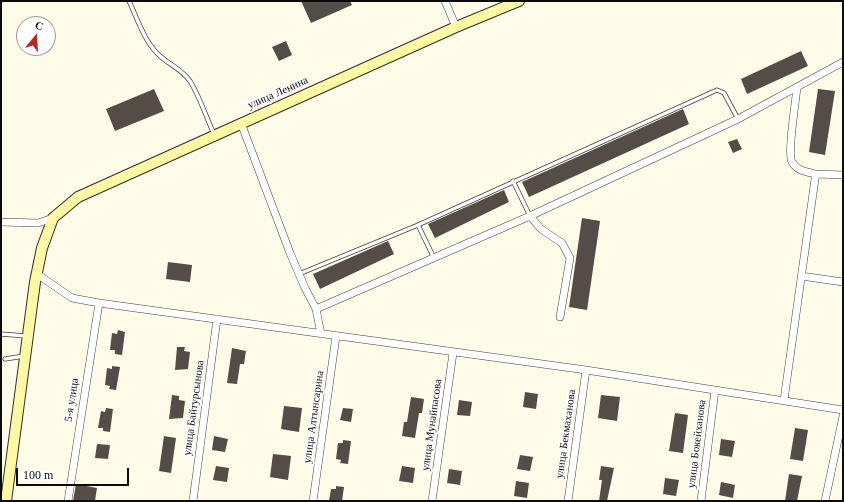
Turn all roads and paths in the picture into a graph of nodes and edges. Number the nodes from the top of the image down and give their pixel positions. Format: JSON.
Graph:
{"nodes":[{"id":1,"x":129,"y":1,"type":"edge"},
{"id":2,"x":445,"y":1,"type":"edge"},
{"id":3,"x":519,"y":1,"type":"edge"},
{"id":4,"x":456,"y":27,"type":"junction"},
{"id":5,"x":843,"y":62,"type":"edge"},
{"id":6,"x":797,"y":87,"type":"junction"},
{"id":7,"x":738,"y":119,"type":"junction"},
{"id":8,"x":241,"y":123,"type":"junction"},
{"id":9,"x":214,"y":136,"type":"junction"},
{"id":10,"x":816,"y":174,"type":"junction"},
{"id":11,"x":843,"y":176,"type":"edge"},
{"id":12,"x":513,"y":181,"type":"junction"},
{"id":13,"x":530,"y":216,"type":"junction"},
{"id":14,"x":53,"y":218,"type":"junction"},
{"id":15,"x":1,"y":222,"type":"edge"},
{"id":16,"x":418,"y":224,"type":"junction"},
{"id":17,"x":434,"y":258,"type":"junction"},
{"id":18,"x":37,"y":274,"type":"junction"},
{"id":19,"x":299,"y":274,"type":"junction"},
{"id":20,"x":801,"y":276,"type":"junction"},
{"id":21,"x":843,"y":282,"type":"edge"},
{"id":22,"x":99,"y":303,"type":"junction"},
{"id":23,"x":316,"y":309,"type":"junction"},
{"id":24,"x":560,"y":318,"type":"dead end"},
{"id":25,"x":217,"y":319,"type":"junction"},
{"id":26,"x":1,"y":334,"type":"edge"},
{"id":27,"x":321,"y":334,"type":"junction"},
{"id":28,"x":28,"y":336,"type":"junction"},
{"id":29,"x":336,"y":336,"type":"junction"},
{"id":30,"x":454,"y":353,"type":"junction"},
{"id":31,"x":25,"y":356,"type":"junction"},
{"id":32,"x":5,"y":359,"type":"dead end"},
{"id":33,"x":586,"y":370,"type":"junction"},
{"id":34,"x":715,"y":390,"type":"junction"},
{"id":35,"x":784,"y":400,"type":"junction"},
{"id":36,"x":843,"y":410,"type":"edge"},
{"id":37,"x":843,"y":416,"type":"edge"},
{"id":38,"x":6,"y":501,"type":"edge"},
{"id":39,"x":68,"y":501,"type":"edge"},
{"id":40,"x":193,"y":501,"type":"edge"},
{"id":41,"x":313,"y":501,"type":"edge"},
{"id":42,"x":432,"y":501,"type":"edge"},
{"id":43,"x":568,"y":501,"type":"edge"},
{"id":44,"x":701,"y":501,"type":"edge"},
{"id":45,"x":825,"y":501,"type":"edge"}],
"edges":[{"from":1,"to":9,"type":"lane"},
{"from":2,"to":4,"type":"street"},
{"from":3,"to":4,"type":"street","name":"улица Ленина"},
{"from":4,"to":8,"type":"street","name":"улица Ленина"},
{"from":5,"to":6,"type":"street"},
{"from":6,"to":7,"type":"street"},
{"from":6,"to":10,"type":"street"},
{"from":7,"to":12,"type":"lane"},
{"from":7,"to":13,"type":"street"},
{"from":8,"to":9,"type":"street","name":"улица Ленина"},
{"from":8,"to":19,"type":"street"},
{"from":9,"to":14,"type":"street","name":"улица Ленина"},
{"from":10,"to":11,"type":"street"},
{"from":10,"to":20,"type":"street"},
{"from":12,"to":13,"type":"lane"},
{"from":12,"to":16,"type":"lane"},
{"from":13,"to":17,"type":"street"},
{"from":13,"to":24,"type":"street"},
{"from":14,"to":15,"type":"street"},
{"from":14,"to":18,"type":"street"},
{"from":16,"to":17,"type":"lane"},
{"from":16,"to":19,"type":"lane"},
{"from":17,"to":23,"type":"street"},
{"from":18,"to":22,"type":"street"},
{"from":18,"to":28,"type":"street"},
{"from":19,"to":23,"type":"street"},
{"from":20,"to":21,"type":"street"},
{"from":20,"to":35,"type":"street"},
{"from":22,"to":25,"type":"street"},
{"from":22,"to":39,"type":"street","name":"5-я улица"},
{"from":23,"to":27,"type":"street"},
{"from":25,"to":27,"type":"street"},
{"from":25,"to":40,"type":"street","name":"улица Байтурсынова"},
{"from":26,"to":28,"type":"lane"},
{"from":27,"to":29,"type":"street"},
{"from":28,"to":31,"type":"street"},
{"from":29,"to":30,"type":"street"},
{"from":29,"to":41,"type":"street","name":"улица Алтынсарина"},
{"from":30,"to":33,"type":"street"},
{"from":30,"to":42,"type":"street","name":"улица Мунайпасова"},
{"from":31,"to":32,"type":"lane"},
{"from":31,"to":38,"type":"street"},
{"from":33,"to":34,"type":"street"},
{"from":33,"to":43,"type":"street","name":"улица Бекмаханова"},
{"from":34,"to":35,"type":"street"},
{"from":34,"to":44,"type":"street","name":"улица Бокейханова"},
{"from":35,"to":36,"type":"street"},
{"from":37,"to":45,"type":"street"}]}
